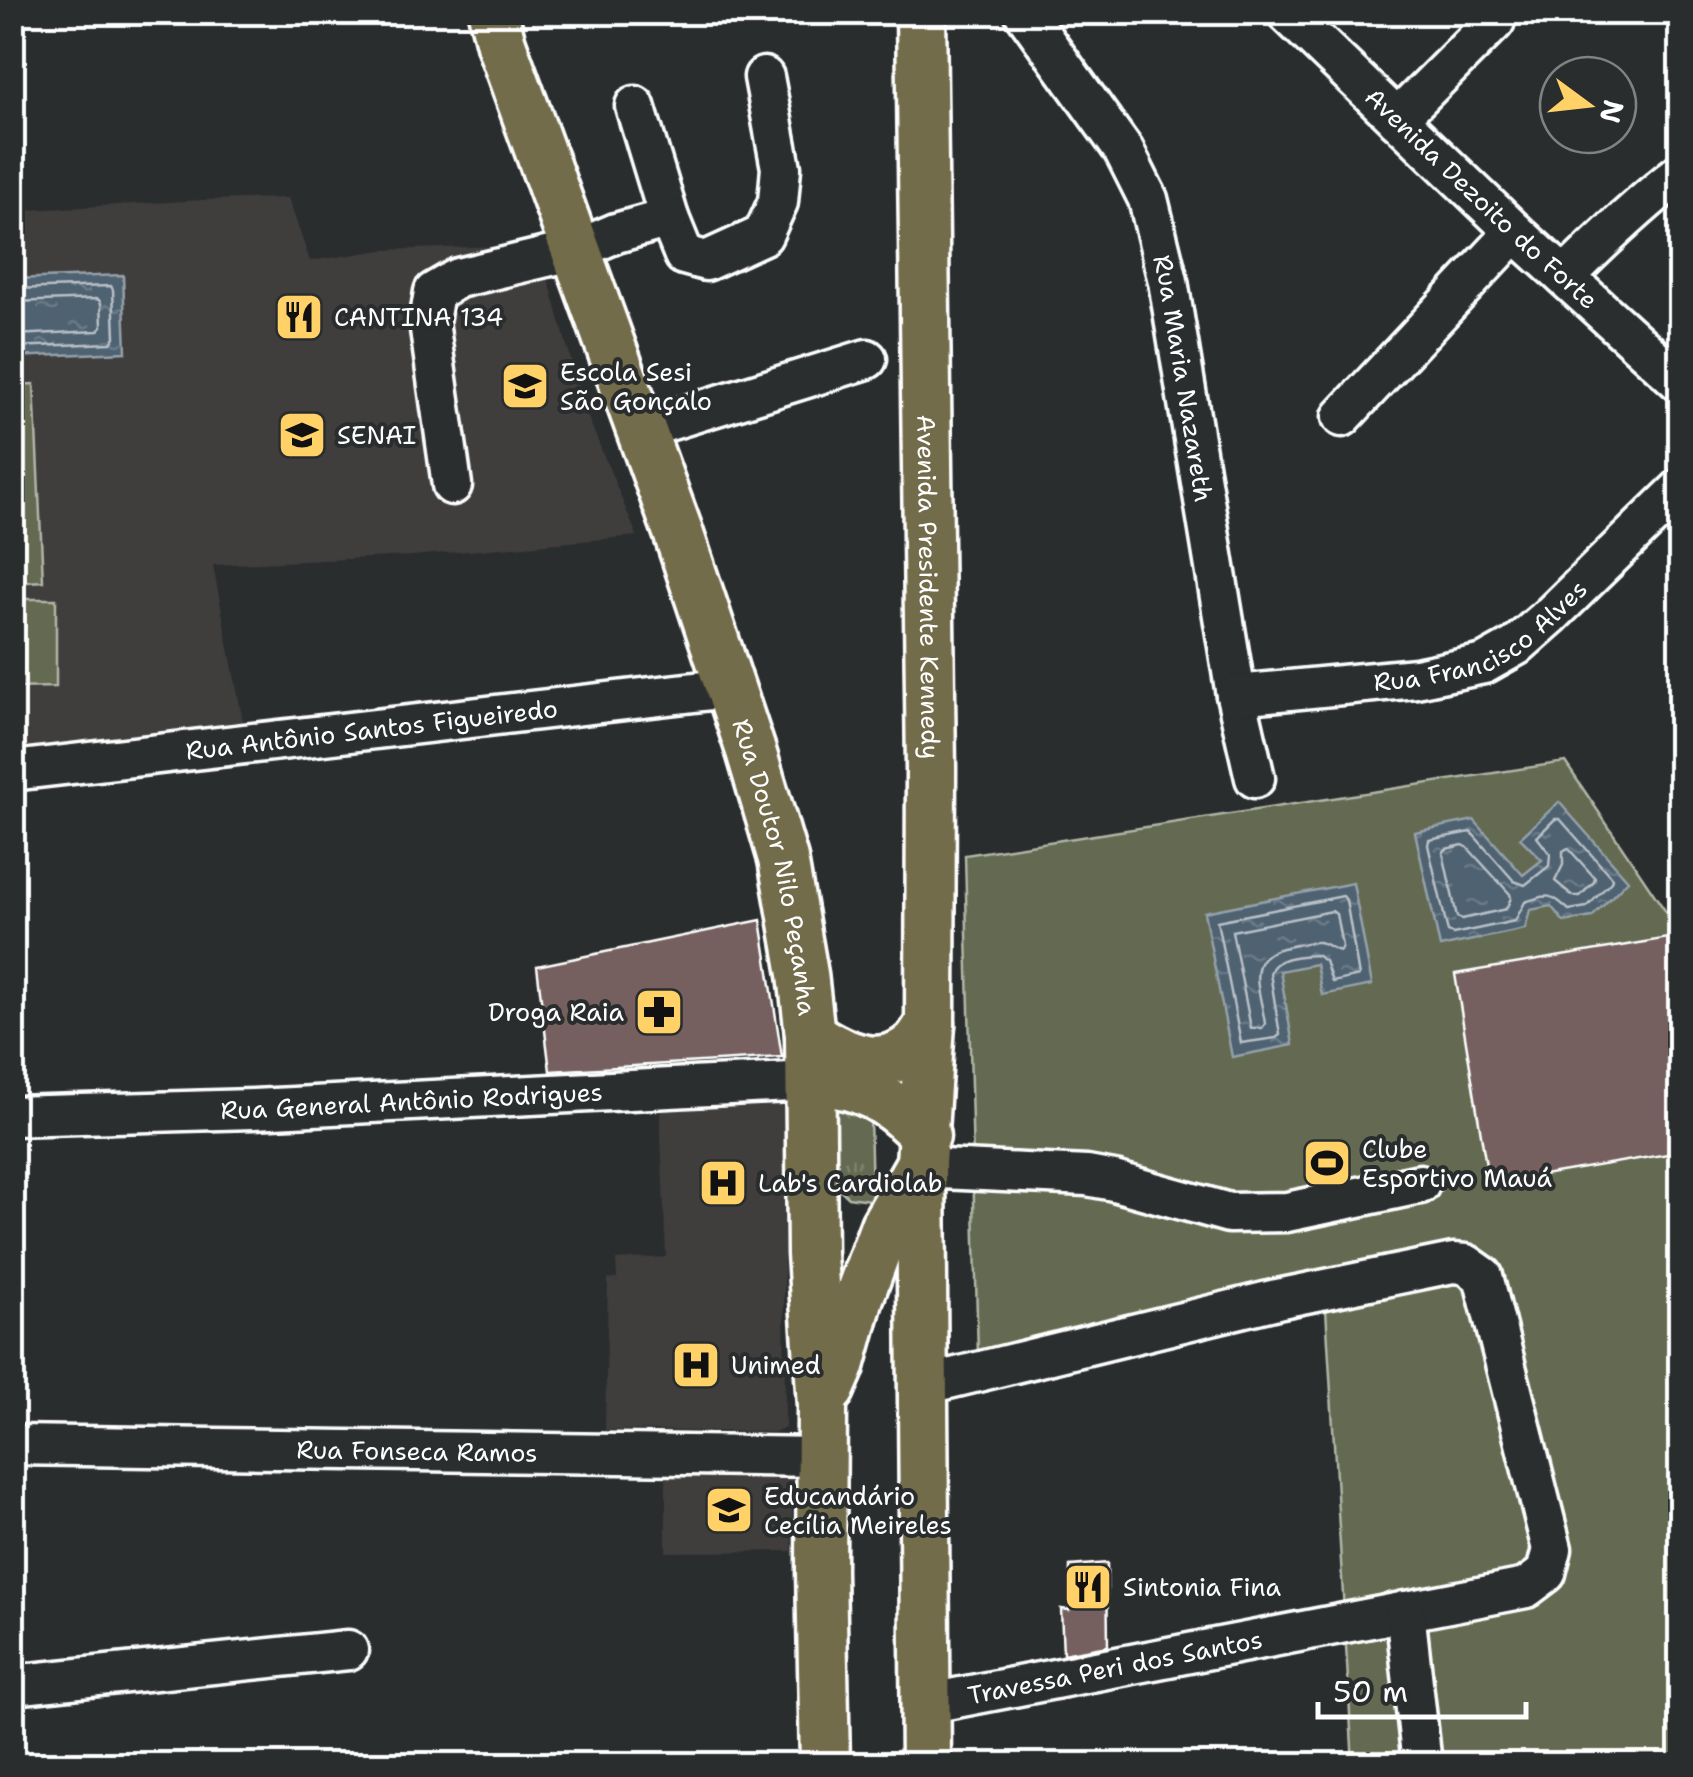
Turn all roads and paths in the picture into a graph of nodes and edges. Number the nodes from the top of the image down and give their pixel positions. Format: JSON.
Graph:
{"nodes":[{"id":1,"x":493,"y":12,"type":"edge"},
{"id":2,"x":921,"y":12,"type":"edge"},
{"id":3,"x":1024,"y":12,"type":"edge"},
{"id":4,"x":1286,"y":12,"type":"edge"},
{"id":5,"x":1496,"y":20,"type":"dead end"},
{"id":6,"x":764,"y":77,"type":"dead end"},
{"id":7,"x":635,"y":106,"type":"dead end"},
{"id":8,"x":1397,"y":119,"type":"junction"},
{"id":9,"x":1680,"y":173,"type":"edge"},
{"id":10,"x":669,"y":218,"type":"junction"},
{"id":11,"x":1515,"y":232,"type":"junction"},
{"id":12,"x":576,"y":250,"type":"junction"},
{"id":13,"x":1565,"y":277,"type":"junction"},
{"id":14,"x":866,"y":359,"type":"dead end"},
{"id":15,"x":1680,"y":382,"type":"edge"},
{"id":16,"x":1342,"y":416,"type":"dead end"},
{"id":17,"x":642,"y":429,"type":"junction"},
{"id":18,"x":452,"y":485,"type":"dead end"},
{"id":19,"x":1680,"y":489,"type":"edge"},
{"id":20,"x":729,"y":688,"type":"junction"},
{"id":21,"x":1236,"y":694,"type":"junction"},
{"id":22,"x":12,"y":770,"type":"edge"},
{"id":23,"x":1254,"y":778,"type":"dead end"},
{"id":24,"x":930,"y":1024,"type":"junction"},
{"id":25,"x":810,"y":1058,"type":"junction"},
{"id":26,"x":12,"y":1116,"type":"edge"},
{"id":27,"x":917,"y":1166,"type":"junction"},
{"id":28,"x":1420,"y":1184,"type":"dead end"},
{"id":29,"x":810,"y":1186,"type":"junction"},
{"id":30,"x":924,"y":1386,"type":"junction"},
{"id":31,"x":822,"y":1406,"type":"junction"},
{"id":32,"x":12,"y":1445,"type":"edge"},
{"id":33,"x":822,"y":1457,"type":"junction"},
{"id":34,"x":1405,"y":1610,"type":"junction"},
{"id":35,"x":348,"y":1650,"type":"dead end"},
{"id":36,"x":12,"y":1685,"type":"edge"},
{"id":37,"x":925,"y":1704,"type":"junction"},
{"id":38,"x":825,"y":1764,"type":"edge"},
{"id":39,"x":926,"y":1764,"type":"edge"},
{"id":40,"x":1422,"y":1764,"type":"edge"}],
"edges":[{"from":1,"to":12,"type":"main road","name":"Rua Doutor Nilo Peçanha"},
{"from":2,"to":24,"type":"main road","name":"Avenida Presidente Kennedy"},
{"from":3,"to":21,"type":"street","name":"Rua Maria Nazareth"},
{"from":4,"to":8,"type":"street","name":"Avenida Dezoito do Forte"},
{"from":5,"to":8,"type":"street"},
{"from":6,"to":10,"type":"street"},
{"from":7,"to":10,"type":"street"},
{"from":8,"to":11,"type":"street","name":"Avenida Dezoito do Forte"},
{"from":9,"to":13,"type":"street"},
{"from":10,"to":12,"type":"street"},
{"from":11,"to":13,"type":"street","name":"Avenida Dezoito do Forte"},
{"from":11,"to":16,"type":"street"},
{"from":12,"to":17,"type":"main road","name":"Rua Doutor Nilo Peçanha"},
{"from":12,"to":18,"type":"street"},
{"from":13,"to":15,"type":"street","name":"Avenida Dezoito do Forte"},
{"from":14,"to":17,"type":"street"},
{"from":17,"to":20,"type":"main road","name":"Rua Doutor Nilo Peçanha"},
{"from":19,"to":21,"type":"street","name":"Rua Francisco Alves"},
{"from":20,"to":22,"type":"street","name":"Rua Antônio Santos Figueiredo"},
{"from":20,"to":25,"type":"main road","name":"Rua Doutor Nilo Peçanha"},
{"from":21,"to":23,"type":"street","name":"Rua Maria Nazareth"},
{"from":24,"to":25,"type":"main road"},
{"from":24,"to":27,"type":"main road","name":"Avenida Presidente Kennedy"},
{"from":25,"to":26,"type":"street","name":"Rua General Antônio Rodrigues"},
{"from":25,"to":27,"type":"main road"},
{"from":25,"to":29,"type":"main road","name":"Rua Doutor Nilo Peçanha"},
{"from":27,"to":28,"type":"street"},
{"from":27,"to":29,"type":"main road"},
{"from":27,"to":30,"type":"main road","name":"Avenida Presidente Kennedy"},
{"from":27,"to":31,"type":"main road","name":"Avenida Presidente Kennedy"},
{"from":29,"to":31,"type":"main road","name":"Rua Doutor Nilo Peçanha"},
{"from":30,"to":34,"type":"street","name":"Travessa Peri dos Santos"},
{"from":30,"to":37,"type":"main road","name":"Avenida Presidente Kennedy"},
{"from":31,"to":33,"type":"main road","name":"Rua Doutor Nilo Peçanha"},
{"from":32,"to":33,"type":"street","name":"Rua Fonseca Ramos"},
{"from":33,"to":38,"type":"main road","name":"Rua Doutor Nilo Peçanha"},
{"from":34,"to":37,"type":"street","name":"Travessa Peri dos Santos"},
{"from":34,"to":40,"type":"street"},
{"from":35,"to":36,"type":"street"},
{"from":37,"to":39,"type":"main road","name":"Avenida Presidente Kennedy"}]}
